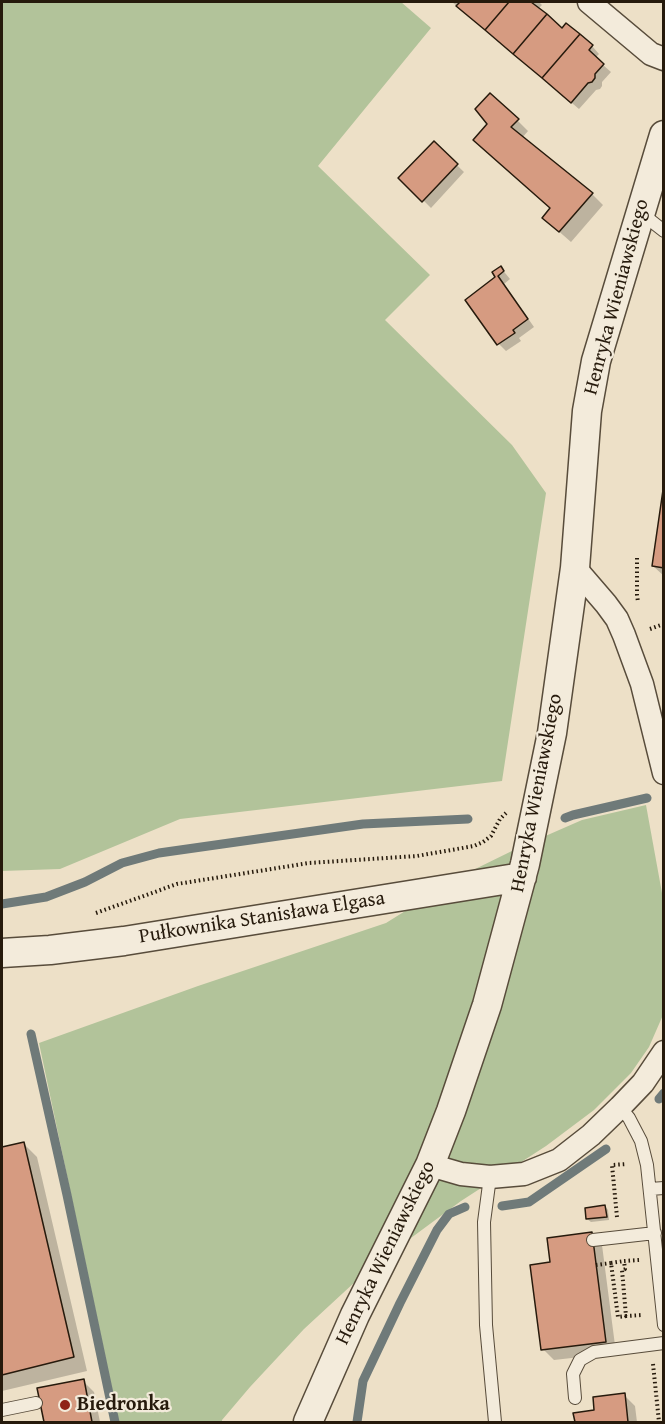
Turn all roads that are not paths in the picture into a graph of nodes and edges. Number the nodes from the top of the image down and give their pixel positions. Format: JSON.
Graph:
{"nodes":[{"id":1,"x":589,"y":2,"type":"edge"},
{"id":2,"x":663,"y":59,"type":"edge"},
{"id":3,"x":663,"y":135,"type":"edge"},
{"id":4,"x":640,"y":212,"type":"junction"},
{"id":5,"x":663,"y":231,"type":"edge"},
{"id":6,"x":575,"y":568,"type":"junction"},
{"id":7,"x":663,"y":773,"type":"edge"},
{"id":8,"x":522,"y":877,"type":"junction"},
{"id":9,"x":2,"y":953,"type":"edge"},
{"id":10,"x":663,"y":1052,"type":"edge"},
{"id":11,"x":620,"y":1107,"type":"junction"},
{"id":12,"x":430,"y":1165,"type":"junction"},
{"id":13,"x":490,"y":1177,"type":"junction"},
{"id":14,"x":663,"y":1188,"type":"edge"},
{"id":15,"x":650,"y":1189,"type":"junction"},
{"id":16,"x":655,"y":1233,"type":"junction"},
{"id":17,"x":593,"y":1240,"type":"dead end"},
{"id":18,"x":663,"y":1325,"type":"edge"},
{"id":19,"x":657,"y":1344,"type":"edge"},
{"id":20,"x":575,"y":1398,"type":"dead end"},
{"id":21,"x":36,"y":1403,"type":"dead end"},
{"id":22,"x":2,"y":1410,"type":"edge"},
{"id":23,"x":308,"y":1422,"type":"edge"},
{"id":24,"x":495,"y":1422,"type":"edge"}],
"edges":[{"from":1,"to":2,"type":"street"},
{"from":3,"to":4,"type":"street","name":"Henryka Wieniawskiego"},
{"from":4,"to":5,"type":"lane"},
{"from":4,"to":6,"type":"street","name":"Henryka Wieniawskiego"},
{"from":6,"to":7,"type":"street"},
{"from":6,"to":8,"type":"street","name":"Henryka Wieniawskiego"},
{"from":8,"to":9,"type":"street","name":"Pułkownika Stanisława Elgasa"},
{"from":8,"to":12,"type":"street","name":"Henryka Wieniawskiego"},
{"from":10,"to":11,"type":"street"},
{"from":11,"to":13,"type":"street"},
{"from":11,"to":15,"type":"lane"},
{"from":12,"to":13,"type":"street"},
{"from":12,"to":23,"type":"street","name":"Henryka Wieniawskiego"},
{"from":13,"to":24,"type":"lane"},
{"from":14,"to":15,"type":"lane"},
{"from":15,"to":16,"type":"lane"},
{"from":16,"to":17,"type":"lane"},
{"from":16,"to":18,"type":"lane"},
{"from":19,"to":20,"type":"lane"},
{"from":21,"to":22,"type":"lane"}]}
